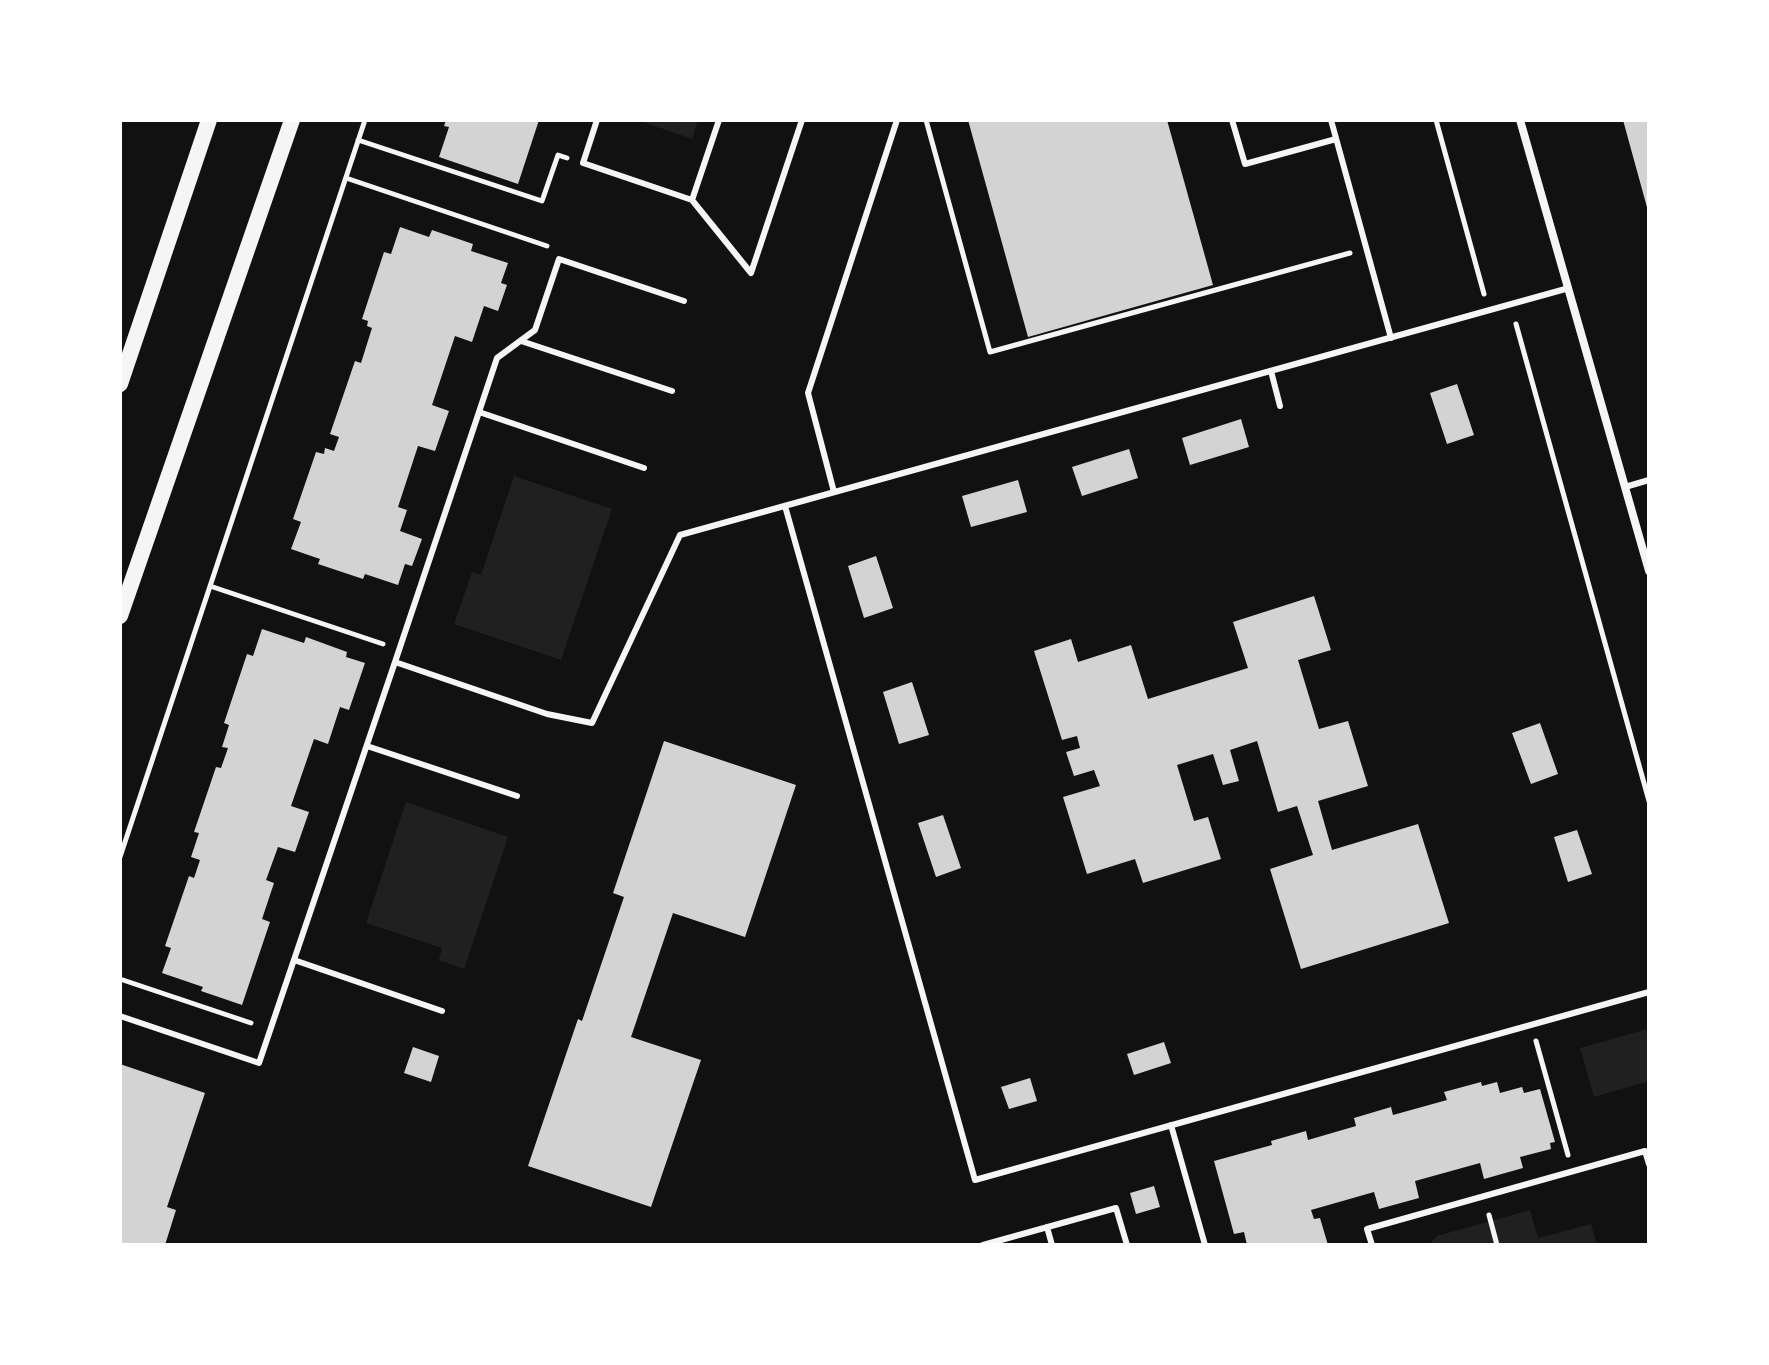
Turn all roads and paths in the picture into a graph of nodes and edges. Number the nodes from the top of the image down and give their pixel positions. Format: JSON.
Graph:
{"nodes":[{"id":1,"x":209,"y":120,"type":"edge"},
{"id":2,"x":292,"y":120,"type":"edge"},
{"id":3,"x":365,"y":120,"type":"edge"},
{"id":4,"x":597,"y":120,"type":"edge"},
{"id":5,"x":719,"y":120,"type":"edge"},
{"id":6,"x":802,"y":120,"type":"edge"},
{"id":7,"x":897,"y":120,"type":"edge"},
{"id":8,"x":926,"y":120,"type":"edge"},
{"id":9,"x":1232,"y":120,"type":"edge"},
{"id":10,"x":1331,"y":120,"type":"edge"},
{"id":11,"x":1436,"y":120,"type":"edge"},
{"id":12,"x":1520,"y":120,"type":"edge"},
{"id":13,"x":1336,"y":139,"type":"junction"},
{"id":14,"x":358,"y":140,"type":"junction"},
{"id":15,"x":583,"y":163,"type":"junction"},
{"id":16,"x":346,"y":178,"type":"junction"},
{"id":17,"x":692,"y":200,"type":"junction"},
{"id":18,"x":1366,"y":249,"type":"junction"},
{"id":19,"x":559,"y":259,"type":"junction"},
{"id":20,"x":1569,"y":288,"type":"junction"},
{"id":21,"x":684,"y":301,"type":"dead end"},
{"id":22,"x":1511,"y":305,"type":"junction"},
{"id":23,"x":1489,"y":311,"type":"junction"},
{"id":24,"x":1391,"y":338,"type":"junction"},
{"id":25,"x":521,"y":341,"type":"junction"},
{"id":26,"x":1271,"y":371,"type":"junction"},
{"id":27,"x":120,"y":384,"type":"edge"},
{"id":28,"x":672,"y":391,"type":"dead end"},
{"id":29,"x":1280,"y":406,"type":"dead end"},
{"id":30,"x":479,"y":412,"type":"junction"},
{"id":31,"x":644,"y":468,"type":"dead end"},
{"id":32,"x":1649,"y":480,"type":"edge"},
{"id":33,"x":1625,"y":487,"type":"junction"},
{"id":34,"x":834,"y":492,"type":"junction"},
{"id":35,"x":785,"y":506,"type":"junction"},
{"id":36,"x":1649,"y":571,"type":"edge"},
{"id":37,"x":210,"y":586,"type":"junction"},
{"id":38,"x":120,"y":616,"type":"edge"},
{"id":39,"x":399,"y":650,"type":"junction"},
{"id":40,"x":395,"y":662,"type":"junction"},
{"id":41,"x":367,"y":746,"type":"junction"},
{"id":42,"x":517,"y":796,"type":"dead end"},
{"id":43,"x":1649,"y":801,"type":"edge"},
{"id":44,"x":120,"y":857,"type":"edge"},
{"id":45,"x":294,"y":960,"type":"junction"},
{"id":46,"x":120,"y":979,"type":"edge"},
{"id":47,"x":1649,"y":992,"type":"edge"},
{"id":48,"x":442,"y":1011,"type":"dead end"},
{"id":49,"x":120,"y":1016,"type":"edge"},
{"id":50,"x":1531,"y":1025,"type":"junction"},
{"id":51,"x":271,"y":1030,"type":"junction"},
{"id":52,"x":1171,"y":1125,"type":"junction"},
{"id":53,"x":1649,"y":1164,"type":"edge"},
{"id":54,"x":1573,"y":1171,"type":"junction"},
{"id":55,"x":1483,"y":1196,"type":"junction"},
{"id":56,"x":1047,"y":1227,"type":"junction"},
{"id":57,"x":983,"y":1245,"type":"edge"},
{"id":58,"x":1052,"y":1245,"type":"edge"},
{"id":59,"x":1127,"y":1245,"type":"edge"},
{"id":60,"x":1205,"y":1245,"type":"edge"},
{"id":61,"x":1372,"y":1245,"type":"edge"},
{"id":62,"x":1497,"y":1245,"type":"edge"}],
"edges":[{"from":1,"to":27,"type":"main road"},
{"from":2,"to":38,"type":"main road"},
{"from":3,"to":14,"type":"path"},
{"from":4,"to":15,"type":"lane"},
{"from":5,"to":17,"type":"lane"},
{"from":6,"to":17,"type":"lane"},
{"from":7,"to":34,"type":"lane"},
{"from":8,"to":18,"type":"path"},
{"from":9,"to":13,"type":"lane"},
{"from":10,"to":13,"type":"lane"},
{"from":11,"to":23,"type":"path"},
{"from":12,"to":20,"type":"street"},
{"from":13,"to":18,"type":"lane"},
{"from":14,"to":15,"type":"path"},
{"from":14,"to":16,"type":"path"},
{"from":15,"to":17,"type":"lane"},
{"from":16,"to":19,"type":"path"},
{"from":16,"to":37,"type":"path"},
{"from":18,"to":24,"type":"lane"},
{"from":19,"to":21,"type":"lane"},
{"from":19,"to":25,"type":"lane"},
{"from":20,"to":22,"type":"lane"},
{"from":20,"to":33,"type":"street"},
{"from":22,"to":23,"type":"lane"},
{"from":22,"to":43,"type":"path"},
{"from":23,"to":24,"type":"lane"},
{"from":24,"to":26,"type":"lane"},
{"from":25,"to":28,"type":"lane"},
{"from":25,"to":30,"type":"lane"},
{"from":26,"to":29,"type":"lane"},
{"from":26,"to":34,"type":"lane"},
{"from":30,"to":31,"type":"lane"},
{"from":30,"to":39,"type":"lane"},
{"from":32,"to":33,"type":"lane"},
{"from":33,"to":36,"type":"street"},
{"from":34,"to":35,"type":"lane"},
{"from":35,"to":40,"type":"lane"},
{"from":35,"to":52,"type":"lane"},
{"from":37,"to":39,"type":"path"},
{"from":37,"to":44,"type":"path"},
{"from":39,"to":40,"type":"lane"},
{"from":40,"to":41,"type":"lane"},
{"from":41,"to":42,"type":"lane"},
{"from":41,"to":45,"type":"lane"},
{"from":45,"to":48,"type":"lane"},
{"from":45,"to":51,"type":"lane"},
{"from":46,"to":51,"type":"path"},
{"from":47,"to":50,"type":"lane"},
{"from":49,"to":51,"type":"lane"},
{"from":50,"to":52,"type":"lane"},
{"from":50,"to":54,"type":"path"},
{"from":52,"to":60,"type":"lane"},
{"from":53,"to":54,"type":"lane"},
{"from":54,"to":55,"type":"lane"},
{"from":55,"to":61,"type":"lane"},
{"from":55,"to":62,"type":"path"},
{"from":56,"to":57,"type":"lane"},
{"from":56,"to":58,"type":"lane"},
{"from":56,"to":59,"type":"lane"}]}
